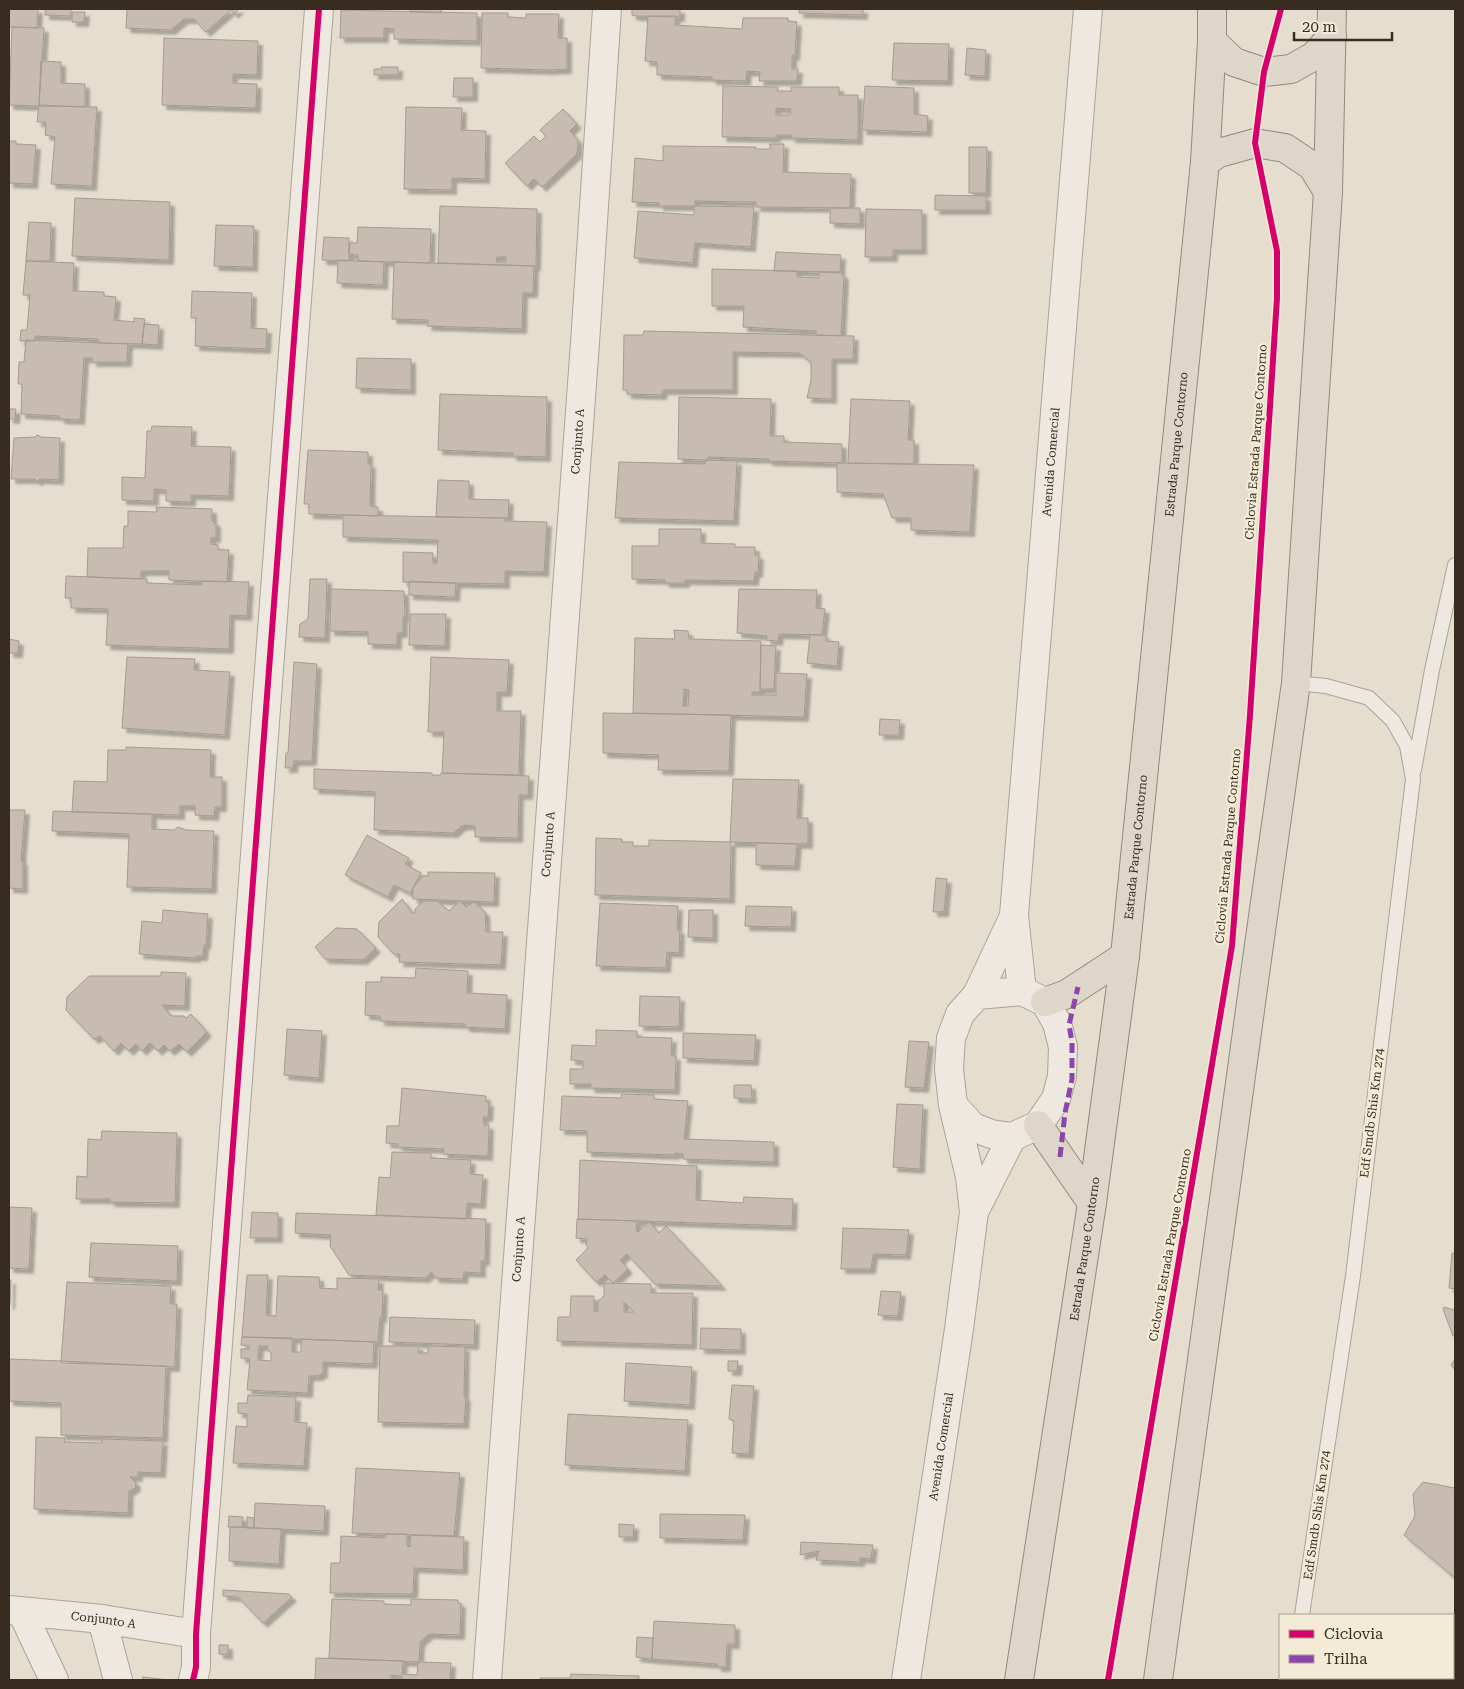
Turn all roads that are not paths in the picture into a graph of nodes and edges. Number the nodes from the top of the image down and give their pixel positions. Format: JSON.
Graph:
{"nodes":[{"id":1,"x":319,"y":9,"type":"edge"},
{"id":2,"x":607,"y":9,"type":"edge"},
{"id":3,"x":1088,"y":9,"type":"edge"},
{"id":4,"x":1212,"y":9,"type":"edge"},
{"id":5,"x":1332,"y":9,"type":"edge"},
{"id":6,"x":1332,"y":36,"type":"junction"},
{"id":7,"x":1212,"y":41,"type":"junction"},
{"id":8,"x":1205,"y":162,"type":"junction"},
{"id":9,"x":1328,"y":192,"type":"junction"},
{"id":10,"x":1455,"y":565,"type":"edge"},
{"id":11,"x":1296,"y":682,"type":"junction"},
{"id":12,"x":1413,"y":778,"type":"junction"},
{"id":13,"x":1014,"y":915,"type":"junction"},
{"id":14,"x":1125,"y":956,"type":"junction"},
{"id":15,"x":977,"y":995,"type":"junction"},
{"id":16,"x":1033,"y":997,"type":"junction"},
{"id":17,"x":953,"y":1105,"type":"junction"},
{"id":18,"x":1038,"y":1125,"type":"junction"},
{"id":19,"x":1001,"y":1136,"type":"junction"},
{"id":20,"x":1092,"y":1203,"type":"junction"},
{"id":21,"x":974,"y":1212,"type":"junction"},
{"id":22,"x":15,"y":1611,"type":"edge"},
{"id":23,"x":1302,"y":1614,"type":"edge"},
{"id":24,"x":102,"y":1619,"type":"junction"},
{"id":25,"x":196,"y":1634,"type":"junction"},
{"id":26,"x":1021,"y":1678,"type":"edge"},
{"id":27,"x":54,"y":1680,"type":"edge"},
{"id":28,"x":118,"y":1680,"type":"edge"},
{"id":29,"x":193,"y":1680,"type":"edge"},
{"id":30,"x":487,"y":1680,"type":"edge"},
{"id":31,"x":906,"y":1680,"type":"edge"},
{"id":32,"x":1158,"y":1680,"type":"edge"}],
"edges":[{"from":1,"to":25,"type":"street"},
{"from":2,"to":30,"type":"street","name":"Conjunto A"},
{"from":3,"to":13,"type":"street","name":"Avenida Comercial"},
{"from":4,"to":7,"type":"highway","name":"Estrada Parque Contorno"},
{"from":5,"to":6,"type":"highway"},
{"from":6,"to":7,"type":"highway"},
{"from":6,"to":9,"type":"highway"},
{"from":7,"to":8,"type":"highway","name":"Estrada Parque Contorno"},
{"from":8,"to":9,"type":"highway"},
{"from":8,"to":14,"type":"highway","name":"Estrada Parque Contorno"},
{"from":9,"to":11,"type":"highway"},
{"from":10,"to":12,"type":"lane"},
{"from":11,"to":12,"type":"lane","name":"Edf Smdb Shis Km 274"},
{"from":11,"to":32,"type":"highway"},
{"from":12,"to":23,"type":"lane","name":"Edf Smdb Shis Km 274"},
{"from":13,"to":15,"type":"street","name":"Avenida Comercial"},
{"from":13,"to":16,"type":"street","name":"Avenida Comercial"},
{"from":14,"to":16,"type":"highway"},
{"from":14,"to":20,"type":"highway","name":"Estrada Parque Contorno"},
{"from":15,"to":16,"type":"street"},
{"from":15,"to":17,"type":"street","name":"Avenida Comercial"},
{"from":16,"to":18,"type":"street","name":"Avenida Comercial"},
{"from":17,"to":19,"type":"street"},
{"from":17,"to":21,"type":"street","name":"Avenida Comercial"},
{"from":18,"to":19,"type":"street"},
{"from":18,"to":20,"type":"highway"},
{"from":19,"to":21,"type":"street","name":"Avenida Comercial"},
{"from":20,"to":26,"type":"highway","name":"Estrada Parque Contorno"},
{"from":21,"to":31,"type":"street","name":"Avenida Comercial"},
{"from":22,"to":24,"type":"street","name":"Conjunto A"},
{"from":22,"to":27,"type":"street"},
{"from":24,"to":25,"type":"street","name":"Conjunto A"},
{"from":24,"to":28,"type":"street"},
{"from":25,"to":29,"type":"street"}]}
